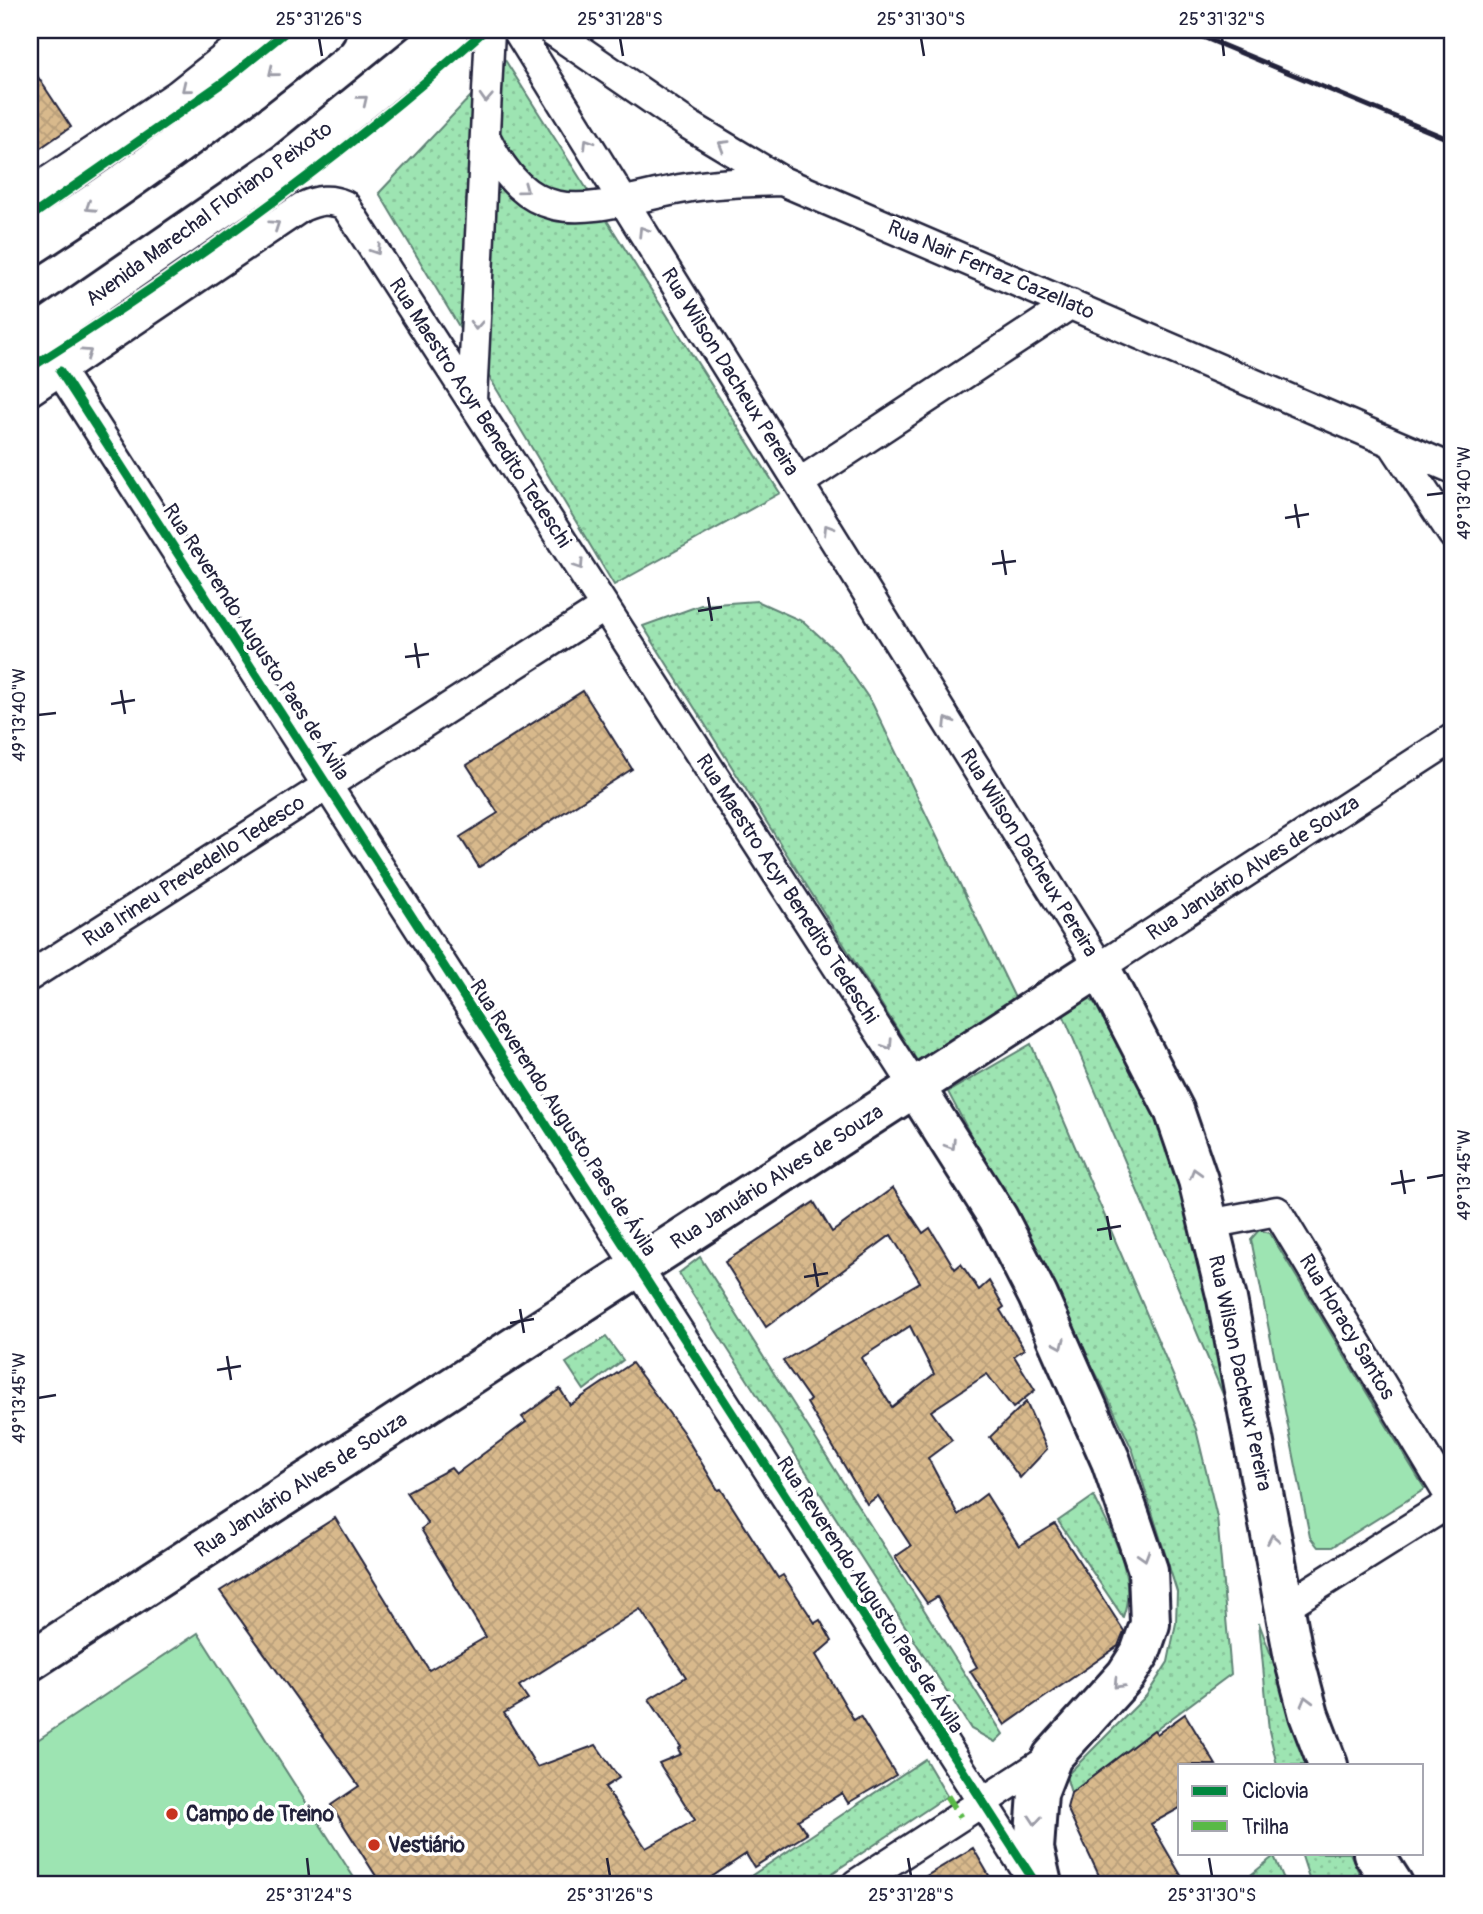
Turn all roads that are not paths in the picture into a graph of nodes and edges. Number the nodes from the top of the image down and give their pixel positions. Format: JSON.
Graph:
{"nodes":[{"id":1,"x":258,"y":30,"type":"edge"},
{"id":2,"x":327,"y":30,"type":"edge"},
{"id":3,"x":449,"y":30,"type":"edge"},
{"id":4,"x":490,"y":30,"type":"edge"},
{"id":5,"x":517,"y":30,"type":"edge"},
{"id":6,"x":551,"y":30,"type":"edge"},
{"id":7,"x":485,"y":135,"type":"junction"},
{"id":8,"x":782,"y":181,"type":"junction"},
{"id":9,"x":30,"y":193,"type":"edge"},
{"id":10,"x":624,"y":201,"type":"junction"},
{"id":11,"x":30,"y":246,"type":"edge"},
{"id":12,"x":1071,"y":304,"type":"junction"},
{"id":13,"x":30,"y":340,"type":"edge"},
{"id":14,"x":61,"y":371,"type":"junction"},
{"id":15,"x":30,"y":391,"type":"edge"},
{"id":16,"x":472,"y":400,"type":"junction"},
{"id":17,"x":1392,"y":443,"type":"junction"},
{"id":18,"x":1453,"y":469,"type":"edge"},
{"id":19,"x":799,"y":482,"type":"junction"},
{"id":20,"x":1453,"y":535,"type":"edge"},
{"id":21,"x":605,"y":607,"type":"junction"},
{"id":22,"x":1453,"y":738,"type":"edge"},
{"id":23,"x":328,"y":785,"type":"junction"},
{"id":24,"x":1100,"y":967,"type":"junction"},
{"id":25,"x":30,"y":976,"type":"edge"},
{"id":26,"x":915,"y":1087,"type":"junction"},
{"id":27,"x":1209,"y":1224,"type":"junction"},
{"id":28,"x":638,"y":1267,"type":"junction"},
{"id":29,"x":1453,"y":1502,"type":"edge"},
{"id":30,"x":1286,"y":1606,"type":"junction"},
{"id":31,"x":30,"y":1661,"type":"edge"},
{"id":32,"x":1052,"y":1757,"type":"junction"},
{"id":33,"x":1328,"y":1764,"type":"edge"},
{"id":34,"x":983,"y":1802,"type":"junction"},
{"id":35,"x":1374,"y":1854,"type":"edge"},
{"id":36,"x":856,"y":1884,"type":"edge"},
{"id":37,"x":1036,"y":1884,"type":"edge"},
{"id":38,"x":1042,"y":1884,"type":"edge"},
{"id":39,"x":1393,"y":1884,"type":"edge"}],
"edges":[{"from":1,"to":9,"type":"street","one_way":true},
{"from":2,"to":11,"type":"main road","one_way":true},
{"from":13,"to":3,"type":"main road","name":"Avenida Marechal Floriano Peixoto","one_way":true},
{"from":4,"to":7,"type":"street","one_way":true},
{"from":10,"to":5,"type":"street","name":"Rua Wilson Dacheux Pereira","one_way":true},
{"from":8,"to":6,"type":"street","name":"Rua Nair Ferraz Cazellato","one_way":true},
{"from":7,"to":10,"type":"street","one_way":true},
{"from":7,"to":16,"type":"street","one_way":true},
{"from":8,"to":10,"type":"street"},
{"from":8,"to":12,"type":"street","name":"Rua Nair Ferraz Cazellato"},
{"from":19,"to":10,"type":"street","name":"Rua Wilson Dacheux Pereira","one_way":true},
{"from":12,"to":17,"type":"street","name":"Rua Nair Ferraz Cazellato"},
{"from":12,"to":19,"type":"street"},
{"from":14,"to":15,"type":"street"},
{"from":14,"to":16,"type":"street","name":"Rua Maestro Acyr Benedito Tedeschi","one_way":true},
{"from":14,"to":23,"type":"street","name":"Rua Reverendo Augusto Paes de Ávila"},
{"from":16,"to":21,"type":"street","name":"Rua Maestro Acyr Benedito Tedeschi","one_way":true},
{"from":17,"to":18,"type":"street","name":"Rua Nair Ferraz Cazellato"},
{"from":17,"to":20,"type":"street"},
{"from":24,"to":19,"type":"street","name":"Rua Wilson Dacheux Pereira","one_way":true},
{"from":21,"to":23,"type":"street","name":"Rua Irineu Prevedello Tedesco"},
{"from":21,"to":26,"type":"street","name":"Rua Maestro Acyr Benedito Tedeschi","one_way":true},
{"from":22,"to":24,"type":"street","name":"Rua Januário Alves de Souza"},
{"from":23,"to":25,"type":"street","name":"Rua Irineu Prevedello Tedesco"},
{"from":23,"to":28,"type":"street","name":"Rua Reverendo Augusto Paes de Ávila"},
{"from":24,"to":26,"type":"main road","name":"Rua Januário Alves de Souza"},
{"from":27,"to":24,"type":"main road","name":"Rua Wilson Dacheux Pereira","one_way":true},
{"from":26,"to":28,"type":"main road","name":"Rua Januário Alves de Souza"},
{"from":26,"to":32,"type":"main road","name":"Rua Maestro Acyr Benedito Tedeschi","one_way":true},
{"from":27,"to":29,"type":"street","name":"Rua Horacy Santos"},
{"from":30,"to":27,"type":"main road","name":"Rua Wilson Dacheux Pereira","one_way":true},
{"from":28,"to":31,"type":"main road","name":"Rua Januário Alves de Souza"},
{"from":28,"to":34,"type":"street","name":"Rua Reverendo Augusto Paes de Ávila"},
{"from":29,"to":30,"type":"street"},
{"from":33,"to":30,"type":"main road","name":"Rua Wilson Dacheux Pereira","one_way":true},
{"from":32,"to":34,"type":"street"},
{"from":32,"to":38,"type":"main road","one_way":true},
{"from":34,"to":36,"type":"street"},
{"from":34,"to":37,"type":"street","name":"Rua Reverendo Augusto Paes de Ávila"},
{"from":35,"to":39,"type":"main road"}]}
